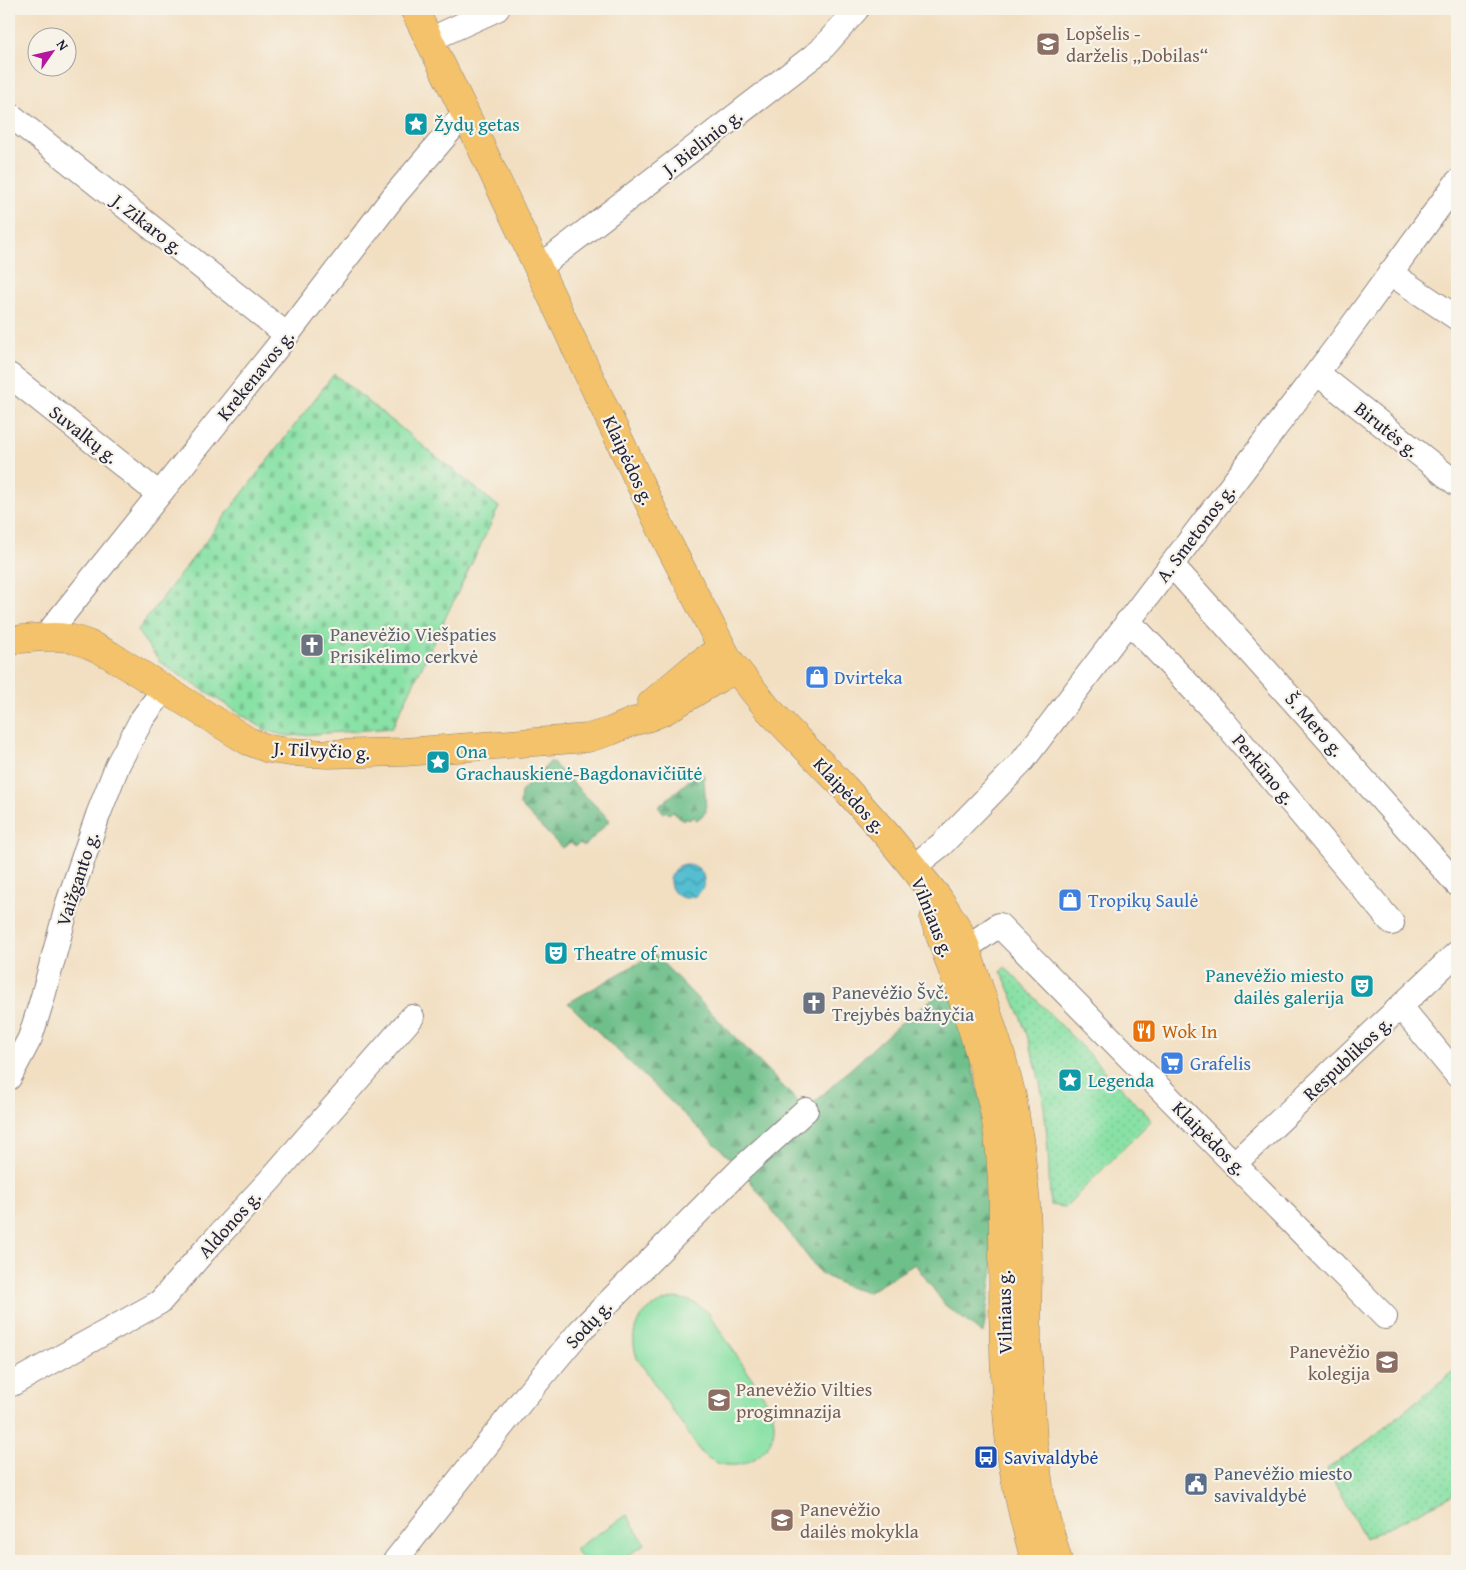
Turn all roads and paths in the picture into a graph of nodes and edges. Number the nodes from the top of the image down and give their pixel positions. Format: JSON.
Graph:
{"nodes":[{"id":1,"x":414,"y":9,"type":"edge"},
{"id":2,"x":497,"y":9,"type":"edge"},
{"id":3,"x":858,"y":9,"type":"edge"},
{"id":4,"x":430,"y":40,"type":"junction"},
{"id":5,"x":465,"y":113,"type":"junction"},
{"id":6,"x":9,"y":114,"type":"edge"},
{"id":7,"x":1457,"y":182,"type":"edge"},
{"id":8,"x":538,"y":268,"type":"junction"},
{"id":9,"x":1390,"y":273,"type":"junction"},
{"id":10,"x":1457,"y":318,"type":"edge"},
{"id":11,"x":287,"y":335,"type":"junction"},
{"id":12,"x":1317,"y":373,"type":"junction"},
{"id":13,"x":9,"y":375,"type":"edge"},
{"id":14,"x":1457,"y":484,"type":"edge"},
{"id":15,"x":159,"y":494,"type":"junction"},
{"id":16,"x":1172,"y":565,"type":"junction"},
{"id":17,"x":1127,"y":622,"type":"junction"},
{"id":18,"x":45,"y":637,"type":"junction"},
{"id":19,"x":9,"y":640,"type":"edge"},
{"id":20,"x":729,"y":659,"type":"junction"},
{"id":21,"x":164,"y":689,"type":"junction"},
{"id":22,"x":913,"y":867,"type":"junction"},
{"id":23,"x":1457,"y":884,"type":"edge"},
{"id":24,"x":1392,"y":924,"type":"dead end"},
{"id":25,"x":958,"y":952,"type":"junction"},
{"id":26,"x":1457,"y":952,"type":"edge"},
{"id":27,"x":1401,"y":1007,"type":"junction"},
{"id":28,"x":412,"y":1018,"type":"dead end"},
{"id":29,"x":1457,"y":1076,"type":"edge"},
{"id":30,"x":9,"y":1078,"type":"edge"},
{"id":31,"x":806,"y":1110,"type":"dead end"},
{"id":32,"x":1235,"y":1164,"type":"junction"},
{"id":33,"x":1385,"y":1318,"type":"dead end"},
{"id":34,"x":9,"y":1384,"type":"edge"},
{"id":35,"x":395,"y":1561,"type":"edge"},
{"id":36,"x":1035,"y":1561,"type":"edge"},
{"id":37,"x":1058,"y":1561,"type":"edge"}],
"edges":[{"from":1,"to":4,"type":"main road","name":"Klaipėdos g."},
{"from":2,"to":4,"type":"street"},
{"from":3,"to":8,"type":"street","name":"J. Bielinio g."},
{"from":4,"to":5,"type":"main road","name":"Klaipėdos g."},
{"from":5,"to":8,"type":"main road","name":"Klaipėdos g."},
{"from":5,"to":11,"type":"street","name":"Krekenavos g."},
{"from":6,"to":11,"type":"street","name":"J. Zikaro g."},
{"from":7,"to":9,"type":"street","name":"A. Smetonos g."},
{"from":8,"to":20,"type":"main road","name":"Klaipėdos g."},
{"from":9,"to":10,"type":"street"},
{"from":9,"to":12,"type":"street","name":"A. Smetonos g."},
{"from":11,"to":15,"type":"street","name":"Krekenavos g."},
{"from":12,"to":14,"type":"street","name":"Birutės g."},
{"from":12,"to":16,"type":"street","name":"A. Smetonos g."},
{"from":13,"to":15,"type":"street","name":"Suvalkų g."},
{"from":15,"to":18,"type":"street","name":"Krekenavos g."},
{"from":16,"to":17,"type":"street","name":"A. Smetonos g."},
{"from":16,"to":23,"type":"street","name":"Š. Mero g."},
{"from":17,"to":22,"type":"street","name":"A. Smetonos g."},
{"from":17,"to":24,"type":"street","name":"Perkūno g."},
{"from":18,"to":19,"type":"main road","name":"J. Tilvyčio g."},
{"from":18,"to":21,"type":"main road","name":"J. Tilvyčio g."},
{"from":20,"to":21,"type":"main road","name":"J. Tilvyčio g."},
{"from":20,"to":22,"type":"main road","name":"Klaipėdos g."},
{"from":21,"to":30,"type":"street","name":"Vaižganto g."},
{"from":22,"to":25,"type":"main road","name":"Vilniaus g."},
{"from":25,"to":32,"type":"street","name":"Klaipėdos g."},
{"from":25,"to":36,"type":"main road","name":"Vilniaus g."},
{"from":25,"to":37,"type":"main road","name":"Vilniaus g."},
{"from":26,"to":27,"type":"street","name":"Respublikos g."},
{"from":27,"to":29,"type":"street"},
{"from":27,"to":32,"type":"street","name":"Respublikos g."},
{"from":28,"to":34,"type":"street","name":"Aldonos g."},
{"from":31,"to":35,"type":"street","name":"Sodų g."},
{"from":32,"to":33,"type":"street","name":"Klaipėdos g."}]}
